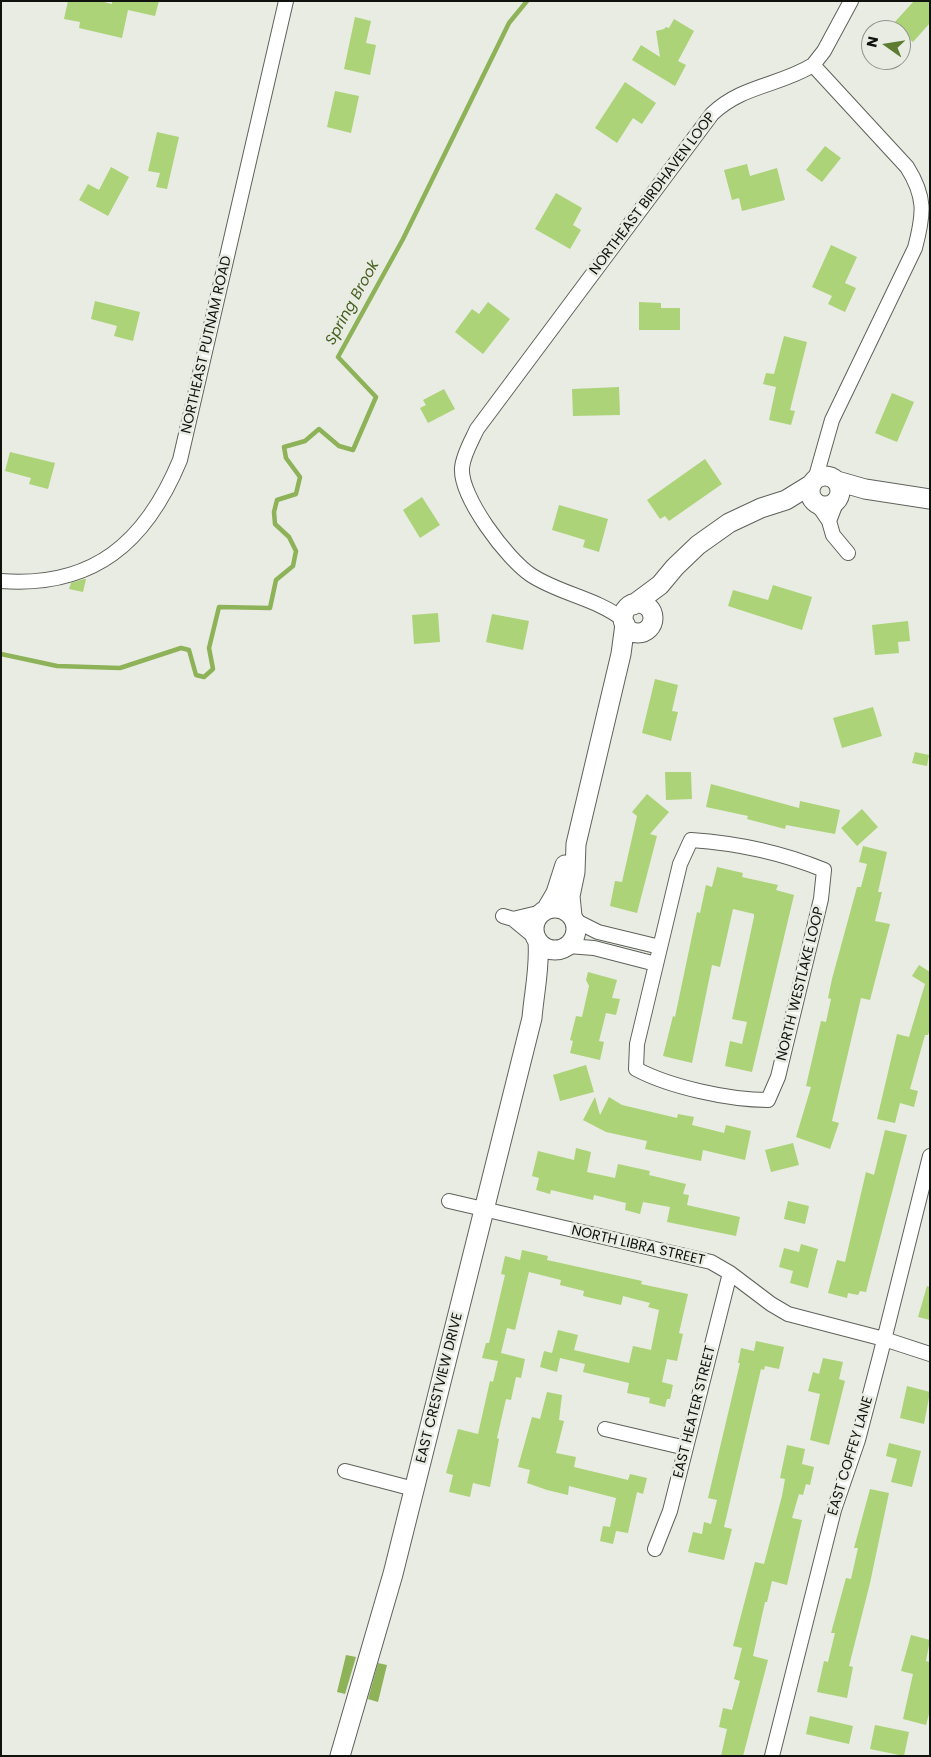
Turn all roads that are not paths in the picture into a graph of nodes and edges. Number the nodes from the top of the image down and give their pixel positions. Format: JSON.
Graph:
{"nodes":[{"id":1,"x":286,"y":1,"type":"edge"},
{"id":2,"x":851,"y":1,"type":"edge"},
{"id":3,"x":813,"y":65,"type":"junction"},
{"id":4,"x":825,"y":491,"type":"junction"},
{"id":5,"x":930,"y":499,"type":"edge"},
{"id":6,"x":848,"y":553,"type":"dead end"},
{"id":7,"x":1,"y":580,"type":"edge"},
{"id":8,"x":660,"y":585,"type":"junction"},
{"id":9,"x":630,"y":618,"type":"junction"},
{"id":10,"x":576,"y":844,"type":"junction"},
{"id":11,"x":544,"y":911,"type":"junction"},
{"id":12,"x":573,"y":918,"type":"junction"},
{"id":13,"x":537,"y":940,"type":"junction"},
{"id":14,"x":566,"y":947,"type":"junction"},
{"id":15,"x":660,"y":947,"type":"junction"},
{"id":16,"x":656,"y":964,"type":"junction"},
{"id":17,"x":532,"y":1018,"type":"junction"},
{"id":18,"x":930,"y":1156,"type":"edge"},
{"id":19,"x":449,"y":1201,"type":"dead end"},
{"id":20,"x":485,"y":1210,"type":"junction"},
{"id":21,"x":730,"y":1272,"type":"junction"},
{"id":22,"x":884,"y":1339,"type":"junction"},
{"id":23,"x":930,"y":1354,"type":"edge"},
{"id":24,"x":605,"y":1429,"type":"dead end"},
{"id":25,"x":686,"y":1448,"type":"junction"},
{"id":26,"x":345,"y":1471,"type":"dead end"},
{"id":27,"x":414,"y":1489,"type":"junction"},
{"id":28,"x":655,"y":1549,"type":"dead end"},
{"id":29,"x":774,"y":1755,"type":"edge"},
{"id":30,"x":340,"y":1756,"type":"edge"}],
"edges":[{"from":1,"to":7,"type":"street","name":"NORTHEAST PUTNAM ROAD"},
{"from":2,"to":3,"type":"street"},
{"from":3,"to":4,"type":"street"},
{"from":3,"to":9,"type":"street","name":"NORTHEAST BIRDHAVEN LOOP"},
{"from":4,"to":5,"type":"street"},
{"from":4,"to":6,"type":"street"},
{"from":4,"to":8,"type":"street"},
{"from":8,"to":9,"type":"street"},
{"from":8,"to":9,"type":"street"},
{"from":9,"to":10,"type":"street"},
{"from":10,"to":11,"type":"street"},
{"from":10,"to":12,"type":"street"},
{"from":11,"to":12,"type":"street"},
{"from":11,"to":13,"type":"street"},
{"from":11,"to":13,"type":"street"},
{"from":12,"to":14,"type":"street"},
{"from":12,"to":15,"type":"street"},
{"from":13,"to":14,"type":"street"},
{"from":13,"to":17,"type":"street","name":"EAST CRESTVIEW DRIVE"},
{"from":14,"to":16,"type":"street"},
{"from":14,"to":17,"type":"street","name":"EAST CRESTVIEW DRIVE"},
{"from":15,"to":16,"type":"street","name":"NORTH WESTLAKE LOOP"},
{"from":15,"to":16,"type":"street","name":"NORTH WESTLAKE LOOP"},
{"from":17,"to":20,"type":"street","name":"EAST CRESTVIEW DRIVE"},
{"from":18,"to":22,"type":"street","name":"EAST COFFEY LANE"},
{"from":19,"to":20,"type":"street","name":"NORTH LIBRA STREET"},
{"from":20,"to":21,"type":"street","name":"NORTH LIBRA STREET"},
{"from":20,"to":27,"type":"street","name":"EAST CRESTVIEW DRIVE"},
{"from":21,"to":22,"type":"street","name":"NORTH LIBRA STREET"},
{"from":21,"to":25,"type":"street","name":"EAST HEATER STREET"},
{"from":22,"to":23,"type":"street","name":"NORTH LIBRA STREET"},
{"from":22,"to":29,"type":"street","name":"EAST COFFEY LANE"},
{"from":24,"to":25,"type":"street"},
{"from":25,"to":28,"type":"street","name":"EAST HEATER STREET"},
{"from":26,"to":27,"type":"street"},
{"from":27,"to":30,"type":"street","name":"EAST CRESTVIEW DRIVE"}]}
